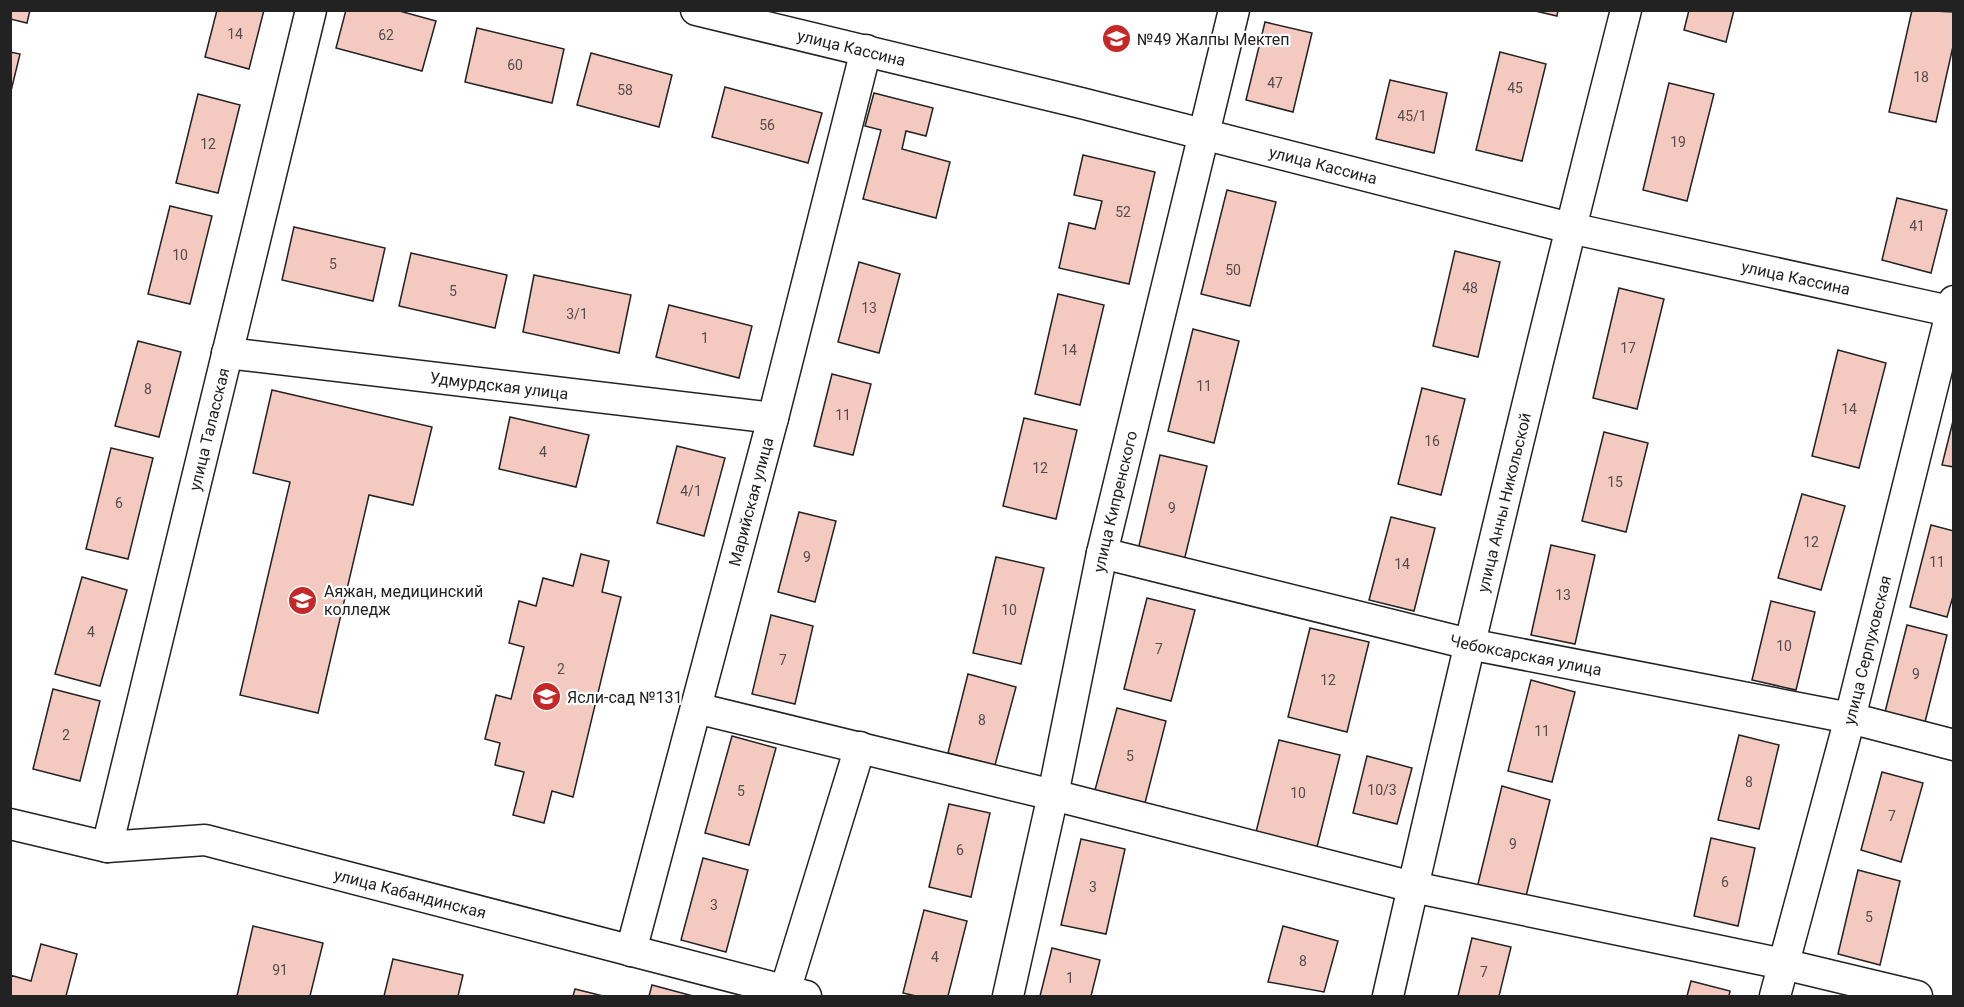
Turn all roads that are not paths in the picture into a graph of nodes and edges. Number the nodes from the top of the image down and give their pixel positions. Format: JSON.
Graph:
{"nodes":[{"id":1,"x":311,"y":10,"type":"edge"},
{"id":2,"x":696,"y":10,"type":"edge"},
{"id":3,"x":1234,"y":10,"type":"edge"},
{"id":4,"x":1626,"y":10,"type":"edge"},
{"id":5,"x":866,"y":50,"type":"junction"},
{"id":6,"x":1204,"y":133,"type":"junction"},
{"id":7,"x":1570,"y":228,"type":"junction"},
{"id":8,"x":1953,"y":308,"type":"edge"},
{"id":9,"x":227,"y":353,"type":"junction"},
{"id":10,"x":773,"y":418,"type":"junction"},
{"id":11,"x":1102,"y":553,"type":"junction"},
{"id":12,"x":1469,"y":644,"type":"junction"},
{"id":13,"x":696,"y":708,"type":"junction"},
{"id":14,"x":1850,"y":718,"type":"junction"},
{"id":15,"x":1953,"y":745,"type":"edge"},
{"id":16,"x":860,"y":747,"type":"junction"},
{"id":17,"x":1053,"y":795,"type":"junction"},
{"id":18,"x":10,"y":824,"type":"edge"},
{"id":19,"x":107,"y":847,"type":"junction"},
{"id":20,"x":1413,"y":887,"type":"junction"},
{"id":21,"x":630,"y":951,"type":"junction"},
{"id":22,"x":1783,"y":964,"type":"junction"},
{"id":23,"x":796,"y":994,"type":"edge"},
{"id":24,"x":1008,"y":996,"type":"edge"},
{"id":25,"x":1388,"y":996,"type":"edge"},
{"id":26,"x":1774,"y":996,"type":"edge"},
{"id":27,"x":1917,"y":996,"type":"edge"}],
"edges":[{"from":1,"to":9,"type":"street","name":"улица Таласская"},
{"from":2,"to":5,"type":"street","name":"улица Кассина"},
{"from":3,"to":6,"type":"street","name":"улица Кипренского"},
{"from":4,"to":7,"type":"street","name":"улица Анны Никольской"},
{"from":5,"to":6,"type":"street","name":"улица Кассина"},
{"from":5,"to":10,"type":"street","name":"Марийская улица"},
{"from":6,"to":7,"type":"street","name":"улица Кассина"},
{"from":6,"to":11,"type":"street","name":"улица Кипренского"},
{"from":7,"to":8,"type":"street","name":"улица Кассина"},
{"from":7,"to":12,"type":"street","name":"улица Анны Никольской"},
{"from":8,"to":14,"type":"street","name":"улица Серпуховская"},
{"from":9,"to":10,"type":"street","name":"Удмурдская улица"},
{"from":9,"to":19,"type":"street","name":"улица Таласская"},
{"from":10,"to":13,"type":"street","name":"Марийская улица"},
{"from":11,"to":12,"type":"street","name":"Чебоксарская улица"},
{"from":11,"to":17,"type":"street","name":"улица Кипренского"},
{"from":12,"to":14,"type":"street","name":"Чебоксарская улица"},
{"from":12,"to":20,"type":"street","name":"улица Анны Никольской"},
{"from":13,"to":16,"type":"street"},
{"from":13,"to":21,"type":"street","name":"Марийская улица"},
{"from":14,"to":15,"type":"street","name":"Чебоксарская улица"},
{"from":14,"to":22,"type":"street","name":"улица Серпуховская"},
{"from":16,"to":17,"type":"street"},
{"from":16,"to":23,"type":"street"},
{"from":17,"to":20,"type":"street"},
{"from":17,"to":24,"type":"street","name":"улица Кипренского"},
{"from":18,"to":19,"type":"street","name":"улица Кабандинская"},
{"from":19,"to":21,"type":"street","name":"улица Кабандинская"},
{"from":20,"to":22,"type":"street"},
{"from":20,"to":25,"type":"street","name":"улица Анны Никольской"},
{"from":21,"to":23,"type":"street","name":"улица Кабандинская"},
{"from":22,"to":26,"type":"street","name":"улица Серпуховская"},
{"from":22,"to":27,"type":"street"}]}
